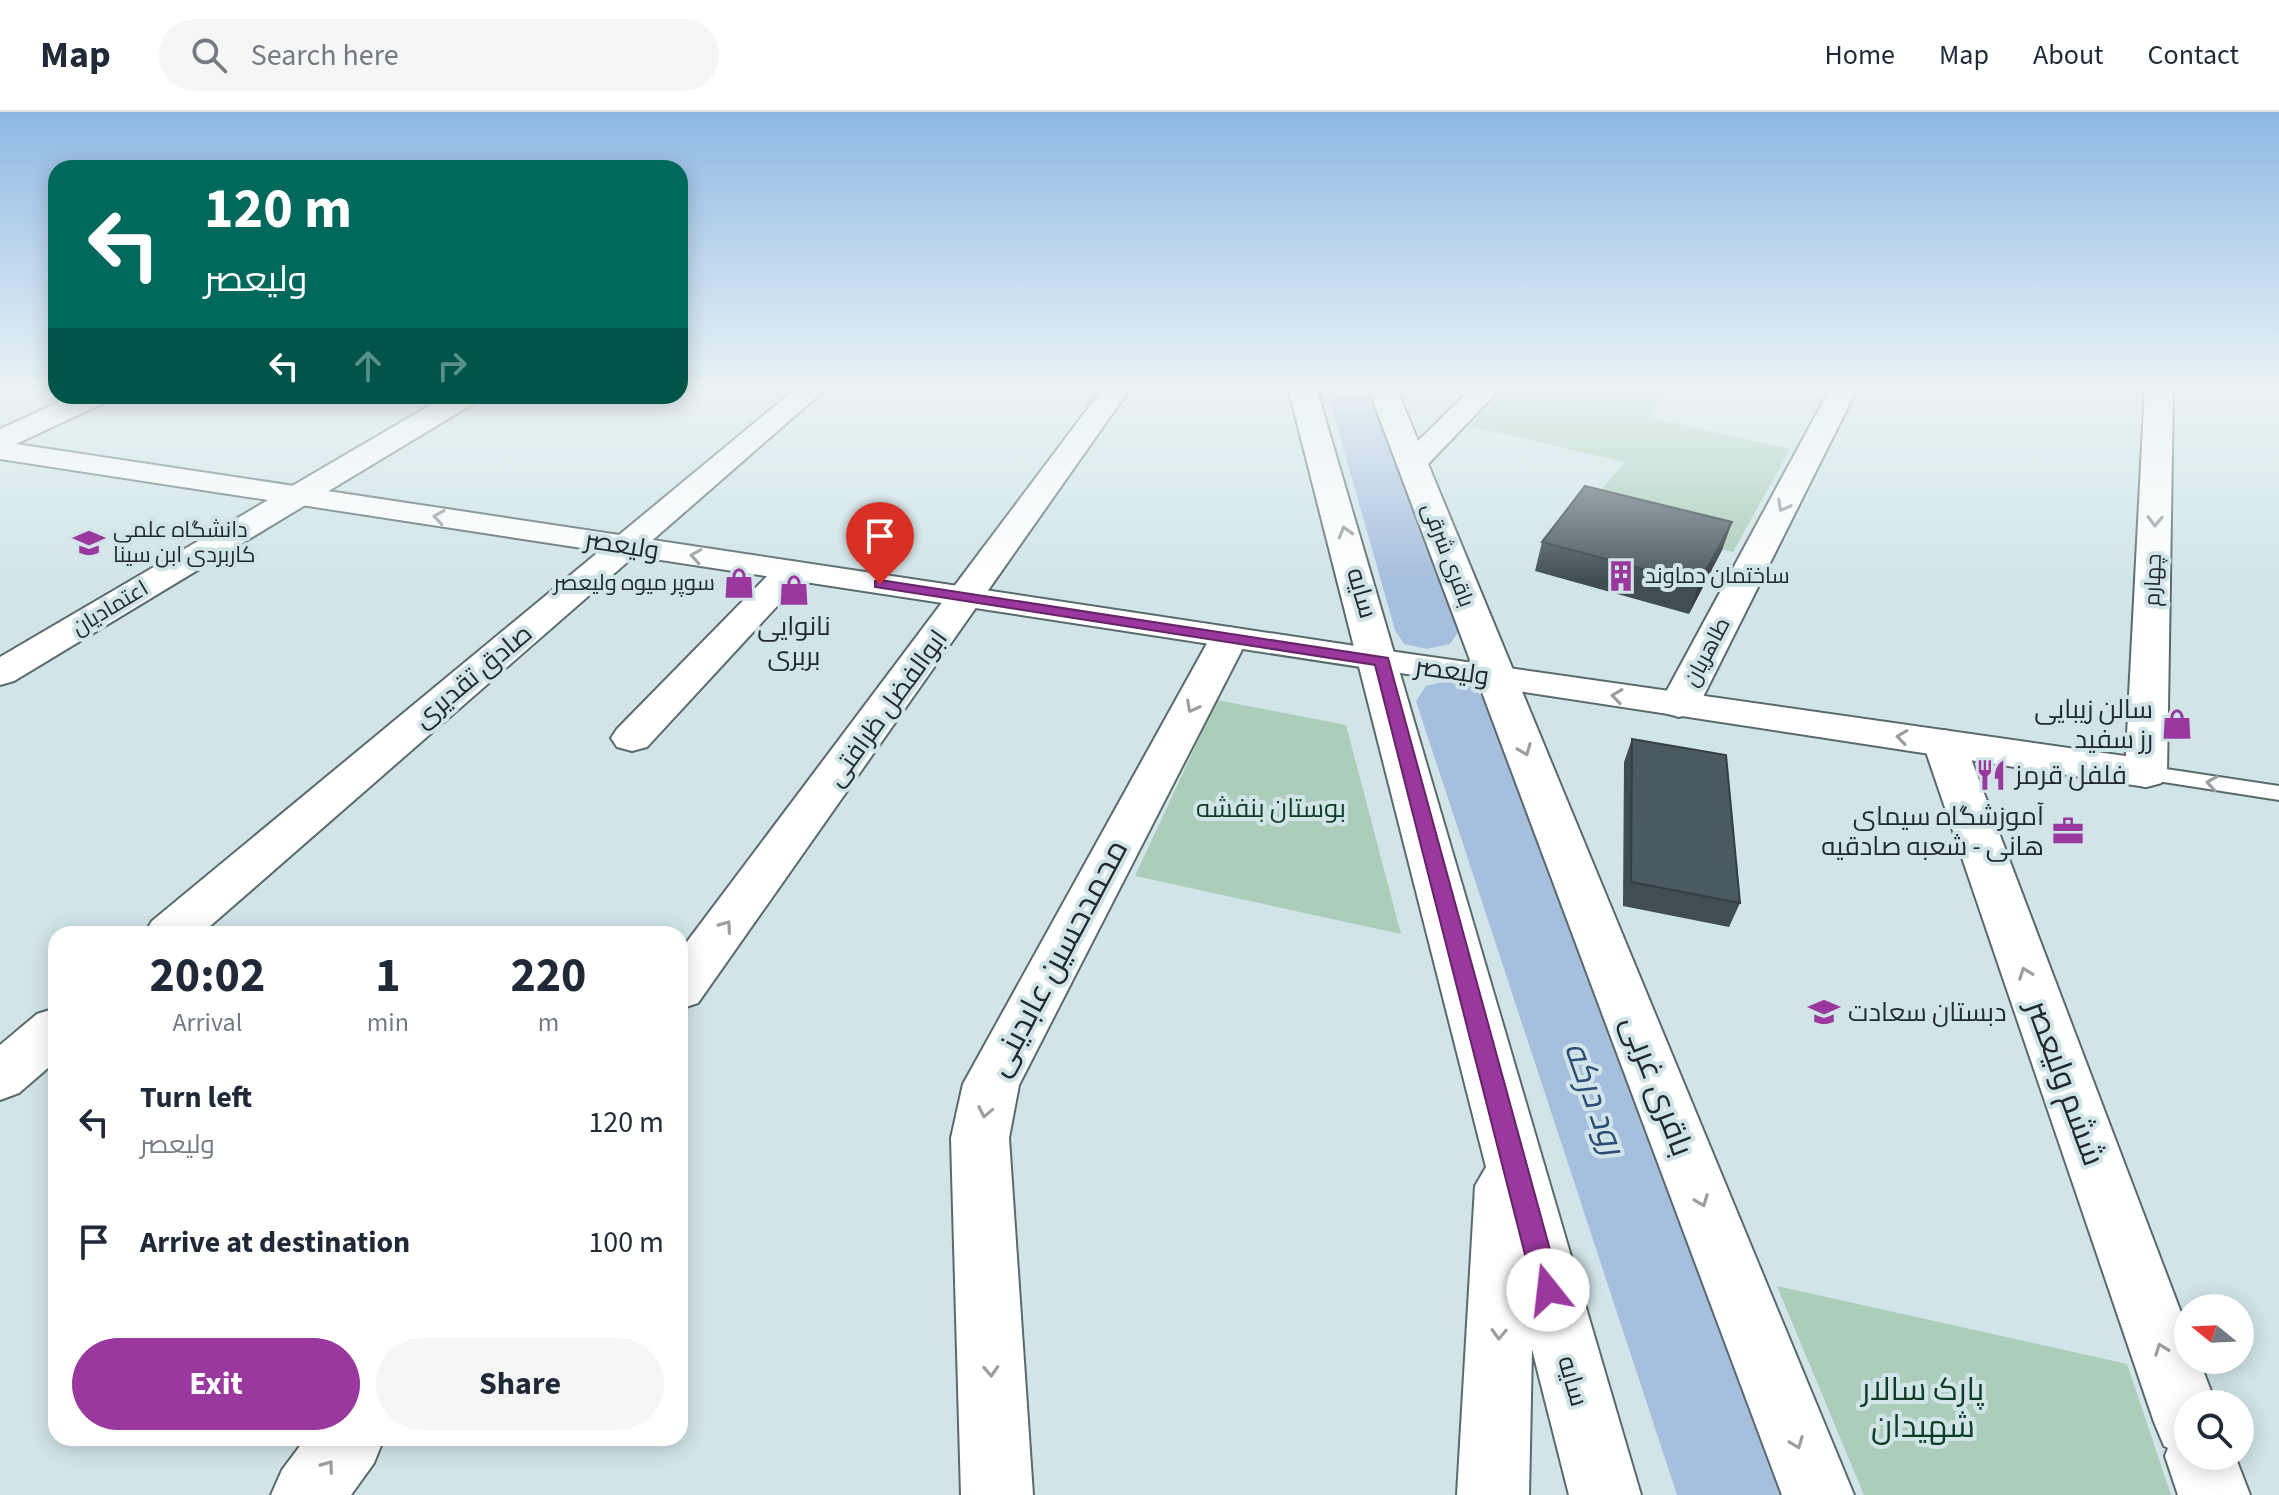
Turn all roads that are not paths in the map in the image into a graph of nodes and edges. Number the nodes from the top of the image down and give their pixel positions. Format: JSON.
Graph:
{"nodes":[{"id":1,"x":10,"y":452,"type":"edge"},
{"id":2,"x":374,"y":452,"type":"edge"},
{"id":3,"x":739,"y":452,"type":"edge"},
{"id":4,"x":1072,"y":452,"type":"edge"},
{"id":5,"x":1321,"y":452,"type":"edge"},
{"id":6,"x":1407,"y":452,"type":"edge"},
{"id":7,"x":1424,"y":452,"type":"edge"},
{"id":8,"x":1811,"y":452,"type":"edge"},
{"id":9,"x":2157,"y":452,"type":"edge"},
{"id":10,"x":1412,"y":463,"type":"junction"},
{"id":11,"x":300,"y":496,"type":"junction"},
{"id":12,"x":628,"y":546,"type":"junction"},
{"id":13,"x":791,"y":571,"type":"junction"},
{"id":14,"x":968,"y":598,"type":"junction"},
{"id":15,"x":1229,"y":638,"type":"junction"},
{"id":16,"x":1382,"y":661,"type":"junction"},
{"id":17,"x":0,"y":673,"type":"edge"},
{"id":18,"x":1496,"y":678,"type":"junction"},
{"id":19,"x":1679,"y":705,"type":"junction"},
{"id":20,"x":632,"y":738,"type":"dead end"},
{"id":21,"x":1944,"y":743,"type":"junction"},
{"id":22,"x":2146,"y":773,"type":"junction"},
{"id":23,"x":2279,"y":793,"type":"edge"},
{"id":24,"x":178,"y":926,"type":"edge"},
{"id":25,"x":688,"y":978,"type":"edge"},
{"id":26,"x":48,"y":1036,"type":"edge"},
{"id":27,"x":0,"y":1077,"type":"edge"},
{"id":28,"x":1507,"y":1144,"type":"junction"},
{"id":29,"x":2177,"y":1390,"type":"edge"},
{"id":30,"x":343,"y":1446,"type":"edge"},
{"id":31,"x":2205,"y":1470,"type":"edge"},
{"id":32,"x":307,"y":1495,"type":"edge"},
{"id":33,"x":997,"y":1495,"type":"edge"},
{"id":34,"x":1493,"y":1495,"type":"edge"},
{"id":35,"x":1605,"y":1495,"type":"edge"},
{"id":36,"x":1818,"y":1495,"type":"edge"},
{"id":37,"x":2214,"y":1495,"type":"edge"}],
"edges":[{"from":1,"to":11,"type":"street","name":"ولیعصر"},
{"from":2,"to":11,"type":"street","name":"اعتمادیان"},
{"from":3,"to":12,"type":"street","name":"صادق تقدیری"},
{"from":4,"to":14,"type":"street","name":"ابوالفضل ظرافتی"},
{"from":16,"to":5,"type":"street","name":"سایه","one_way":true},
{"from":6,"to":10,"type":"street","name":"باقری شرقی"},
{"from":7,"to":10,"type":"street"},
{"from":8,"to":19,"type":"street","name":"طاهریان","one_way":true},
{"from":9,"to":22,"type":"street","name":"چهارم","one_way":true},
{"from":10,"to":18,"type":"street","name":"باقری شرقی"},
{"from":12,"to":11,"type":"street","name":"ولیعصر","one_way":true},
{"from":11,"to":17,"type":"street","name":"اعتمادیان"},
{"from":13,"to":12,"type":"street","name":"ولیعصر","one_way":true},
{"from":12,"to":24,"type":"street","name":"صادق تقدیری"},
{"from":13,"to":14,"type":"street","name":"ولیعصر"},
{"from":13,"to":20,"type":"street"},
{"from":14,"to":15,"type":"street","name":"ولیعصر"},
{"from":25,"to":14,"type":"street","name":"ابوالفضل ظرافتی","one_way":true},
{"from":15,"to":16,"type":"street","name":"ولیعصر"},
{"from":15,"to":33,"type":"street","name":"محمدحسین عابدینی","one_way":true},
{"from":16,"to":18,"type":"street","name":"ولیعصر"},
{"from":16,"to":28,"type":"street","name":"سایه"},
{"from":19,"to":18,"type":"street","name":"ولیعصر","one_way":true},
{"from":18,"to":36,"type":"street","name":"باقری غربی","one_way":true},
{"from":21,"to":19,"type":"street","name":"ولیعصر","one_way":true},
{"from":21,"to":22,"type":"street","name":"ولیعصر"},
{"from":29,"to":21,"type":"street","name":"ششم ولیعصر","one_way":true},
{"from":23,"to":22,"type":"lane","one_way":true},
{"from":26,"to":27,"type":"street"},
{"from":28,"to":34,"type":"street","one_way":true},
{"from":28,"to":35,"type":"street","name":"سایه"},
{"from":32,"to":30,"type":"street","one_way":true},
{"from":31,"to":37,"type":"street"}]}
